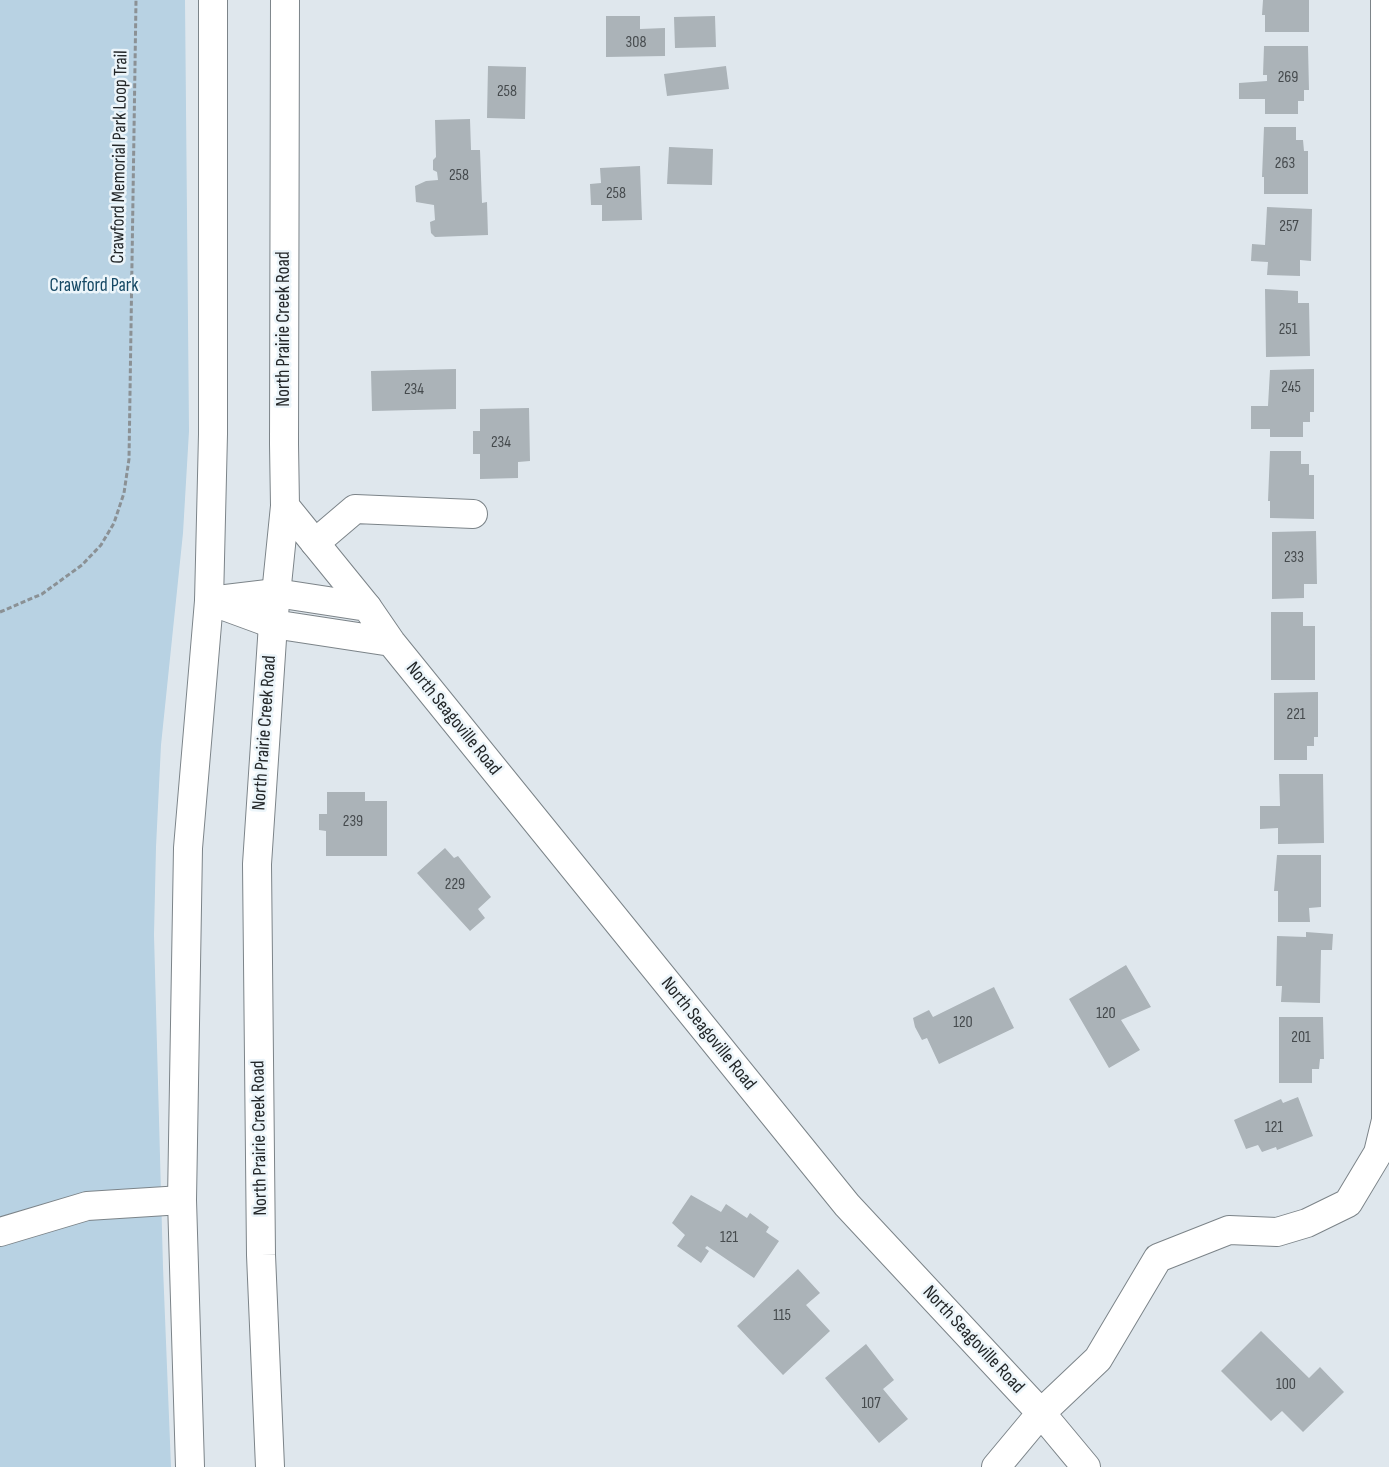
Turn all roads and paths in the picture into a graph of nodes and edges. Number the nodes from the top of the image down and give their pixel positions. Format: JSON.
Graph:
{"nodes":[{"id":1,"x":136,"y":0,"type":"edge"},
{"id":2,"x":213,"y":0,"type":"edge"},
{"id":3,"x":285,"y":0,"type":"edge"},
{"id":4,"x":1385,"y":0,"type":"edge"},
{"id":5,"x":1387,"y":71,"type":"edge"},
{"id":6,"x":285,"y":506,"type":"junction"},
{"id":7,"x":473,"y":514,"type":"dead end"},
{"id":8,"x":315,"y":543,"type":"junction"},
{"id":9,"x":276,"y":593,"type":"junction"},
{"id":10,"x":209,"y":601,"type":"junction"},
{"id":11,"x":367,"y":607,"type":"junction"},
{"id":12,"x":0,"y":612,"type":"edge"},
{"id":13,"x":273,"y":624,"type":"junction"},
{"id":14,"x":390,"y":642,"type":"junction"},
{"id":15,"x":1387,"y":1065,"type":"edge"},
{"id":16,"x":182,"y":1200,"type":"junction"},
{"id":17,"x":0,"y":1232,"type":"edge"},
{"id":18,"x":1041,"y":1413,"type":"junction"},
{"id":19,"x":190,"y":1467,"type":"edge"},
{"id":20,"x":270,"y":1467,"type":"edge"},
{"id":21,"x":996,"y":1467,"type":"edge"},
{"id":22,"x":1086,"y":1467,"type":"edge"}],
"edges":[{"from":1,"to":12,"type":"path","name":"Crawford Memorial Park Loop Trail"},
{"from":2,"to":10,"type":"street"},
{"from":3,"to":6,"type":"street","name":"North Prairie Creek Road"},
{"from":4,"to":5,"type":"street"},
{"from":5,"to":15,"type":"street"},
{"from":6,"to":8,"type":"street","name":"North Seagoville Road"},
{"from":6,"to":9,"type":"street","name":"North Prairie Creek Road"},
{"from":7,"to":8,"type":"street"},
{"from":8,"to":11,"type":"street","name":"North Seagoville Road"},
{"from":9,"to":10,"type":"street"},
{"from":9,"to":11,"type":"street"},
{"from":9,"to":13,"type":"street","name":"North Prairie Creek Road"},
{"from":10,"to":13,"type":"street"},
{"from":10,"to":16,"type":"street"},
{"from":11,"to":14,"type":"street","name":"North Seagoville Road"},
{"from":13,"to":14,"type":"street"},
{"from":13,"to":20,"type":"street","name":"North Prairie Creek Road"},
{"from":14,"to":18,"type":"street","name":"North Seagoville Road"},
{"from":15,"to":18,"type":"street"},
{"from":16,"to":17,"type":"street"},
{"from":16,"to":19,"type":"street"},
{"from":18,"to":21,"type":"street"},
{"from":18,"to":22,"type":"street","name":"North Seagoville Road"}]}
